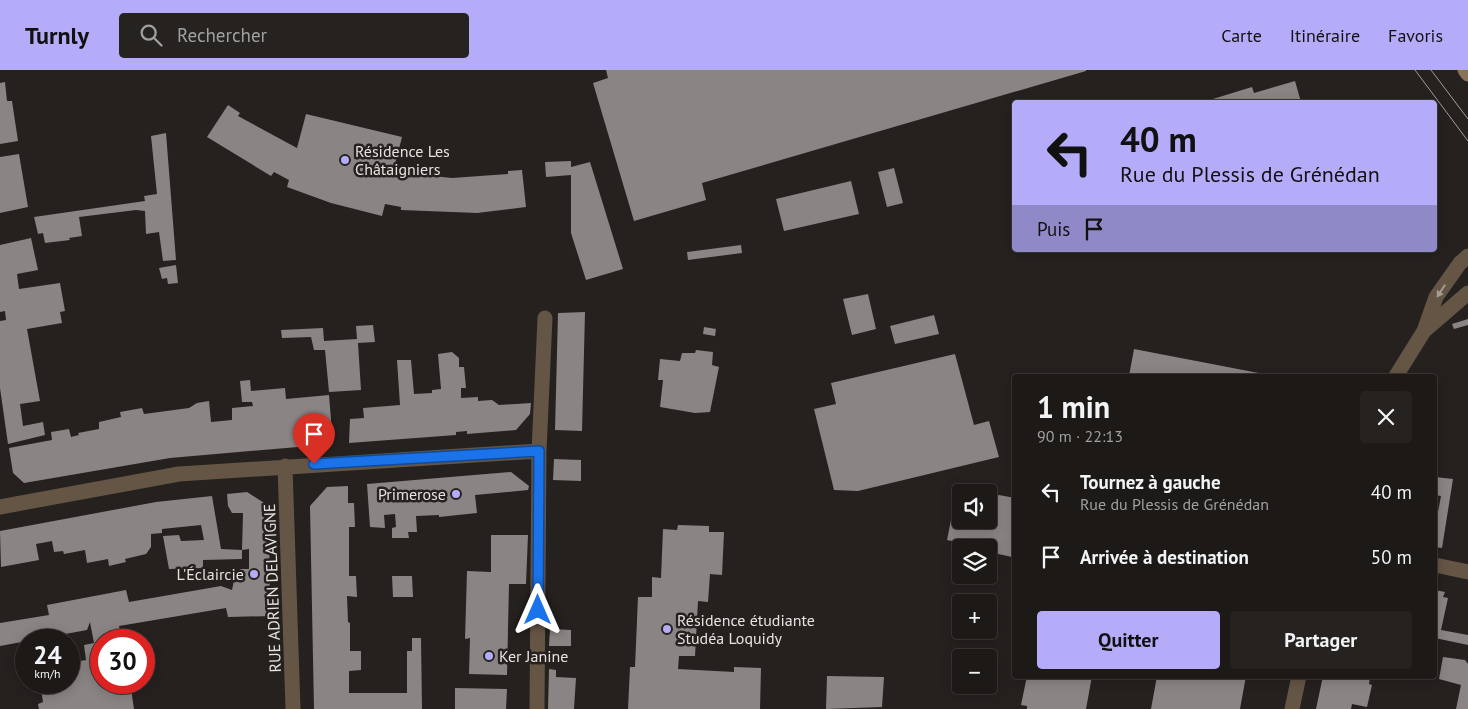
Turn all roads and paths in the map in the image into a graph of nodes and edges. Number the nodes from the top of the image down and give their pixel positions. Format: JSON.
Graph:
{"nodes":[{"id":1,"x":1465,"y":70,"type":"edge"},
{"id":2,"x":1468,"y":74,"type":"edge"},
{"id":3,"x":1468,"y":256,"type":"edge"},
{"id":4,"x":1468,"y":293,"type":"edge"},
{"id":5,"x":545,"y":318,"type":"dead end"},
{"id":6,"x":1424,"y":331,"type":"junction"},
{"id":7,"x":1397,"y":374,"type":"edge"},
{"id":8,"x":539,"y":451,"type":"junction"},
{"id":9,"x":285,"y":466,"type":"junction"},
{"id":10,"x":0,"y":507,"type":"edge"},
{"id":11,"x":1437,"y":564,"type":"edge"},
{"id":12,"x":1468,"y":572,"type":"edge"},
{"id":13,"x":1298,"y":679,"type":"edge"},
{"id":14,"x":293,"y":709,"type":"edge"},
{"id":15,"x":537,"y":709,"type":"edge"},
{"id":16,"x":1292,"y":709,"type":"edge"}],
"edges":[{"from":1,"to":2,"type":"street"},
{"from":3,"to":6,"type":"street","one_way":true},
{"from":4,"to":6,"type":"street"},
{"from":5,"to":8,"type":"street"},
{"from":6,"to":7,"type":"street"},
{"from":8,"to":9,"type":"street"},
{"from":8,"to":15,"type":"street"},
{"from":9,"to":10,"type":"street"},
{"from":9,"to":14,"type":"street","name":"RUE ADRIEN DELAVIGNE"},
{"from":11,"to":12,"type":"street"},
{"from":13,"to":16,"type":"street"}]}
